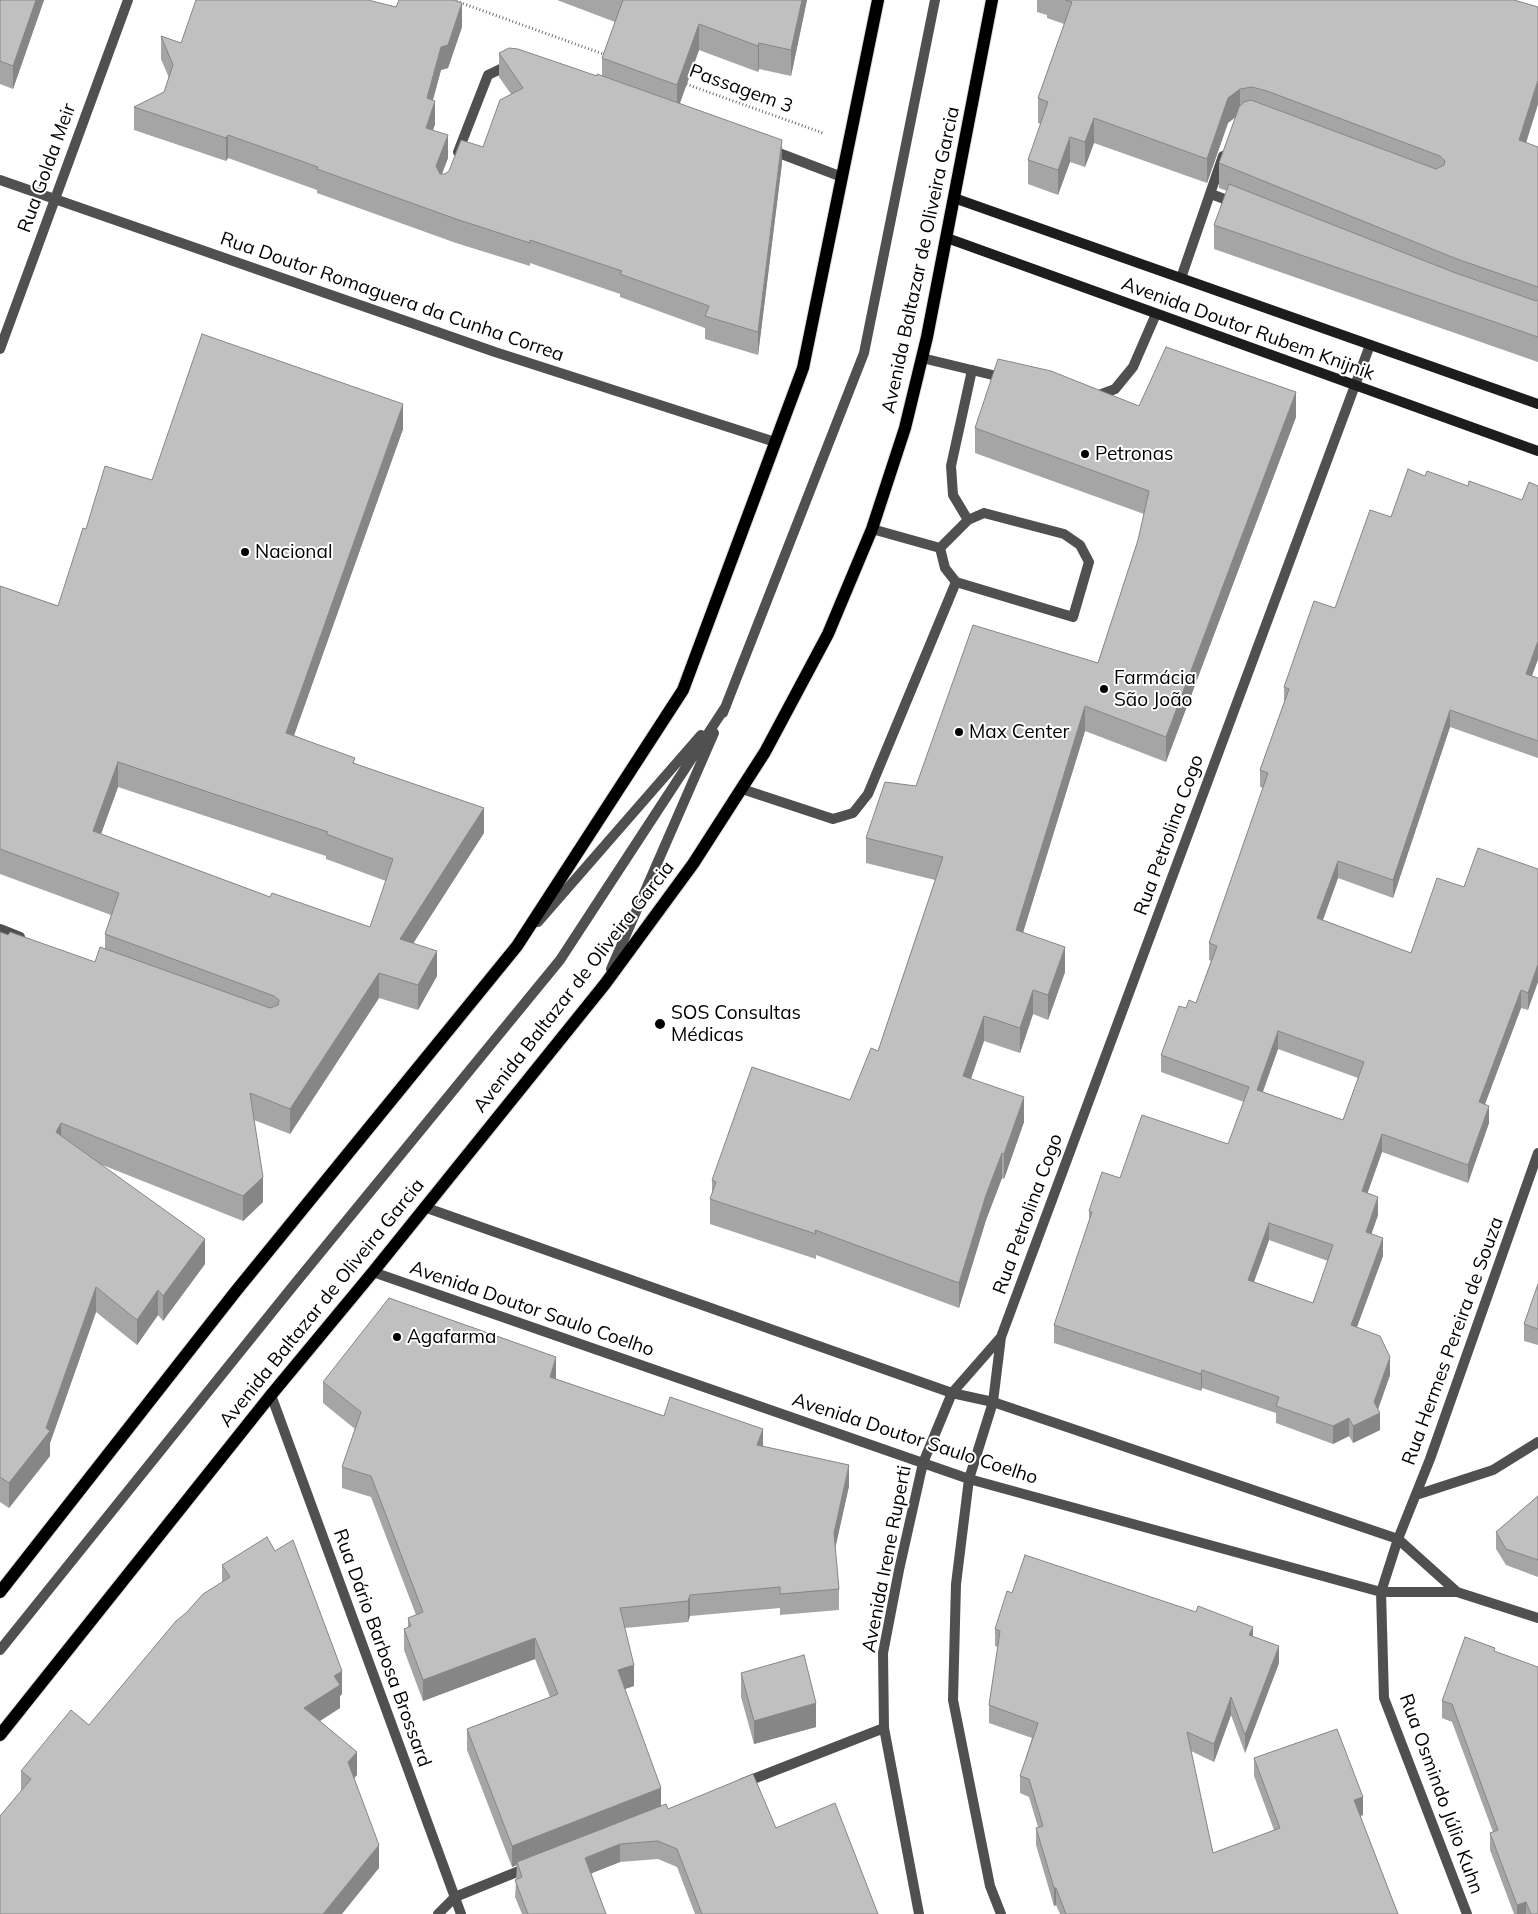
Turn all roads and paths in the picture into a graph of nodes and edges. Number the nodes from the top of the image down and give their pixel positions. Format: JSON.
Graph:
{"nodes":[{"id":1,"x":128,"y":0,"type":"edge"},
{"id":2,"x":453,"y":0,"type":"edge"},
{"id":3,"x":878,"y":0,"type":"edge"},
{"id":4,"x":936,"y":0,"type":"edge"},
{"id":5,"x":992,"y":0,"type":"edge"},
{"id":6,"x":610,"y":56,"type":"edge"},
{"id":7,"x":523,"y":65,"type":"edge"},
{"id":8,"x":674,"y":80,"type":"edge"},
{"id":9,"x":849,"y":143,"type":"junction"},
{"id":10,"x":1227,"y":147,"type":"edge"},
{"id":11,"x":764,"y":148,"type":"edge"},
{"id":12,"x":453,"y":164,"type":"edge"},
{"id":13,"x":842,"y":177,"type":"junction"},
{"id":14,"x":0,"y":180,"type":"edge"},
{"id":15,"x":1211,"y":194,"type":"junction"},
{"id":16,"x":954,"y":198,"type":"junction"},
{"id":17,"x":55,"y":199,"type":"junction"},
{"id":18,"x":1247,"y":208,"type":"edge"},
{"id":19,"x":947,"y":238,"type":"junction"},
{"id":20,"x":1181,"y":278,"type":"junction"},
{"id":21,"x":1156,"y":314,"type":"junction"},
{"id":22,"x":1370,"y":345,"type":"junction"},
{"id":23,"x":0,"y":349,"type":"edge"},
{"id":24,"x":922,"y":358,"type":"junction"},
{"id":25,"x":972,"y":370,"type":"junction"},
{"id":26,"x":1018,"y":381,"type":"edge"},
{"id":27,"x":1355,"y":386,"type":"junction"},
{"id":28,"x":1081,"y":397,"type":"edge"},
{"id":29,"x":1538,"y":404,"type":"edge"},
{"id":30,"x":775,"y":442,"type":"junction"},
{"id":31,"x":1538,"y":451,"type":"edge"},
{"id":32,"x":968,"y":520,"type":"junction"},
{"id":33,"x":872,"y":529,"type":"junction"},
{"id":34,"x":940,"y":548,"type":"junction"},
{"id":35,"x":956,"y":582,"type":"junction"},
{"id":36,"x":726,"y":706,"type":"junction"},
{"id":37,"x":742,"y":790,"type":"junction"},
{"id":38,"x":0,"y":929,"type":"edge"},
{"id":39,"x":28,"y":939,"type":"edge"},
{"id":40,"x":517,"y":946,"type":"junction"},
{"id":41,"x":605,"y":984,"type":"junction"},
{"id":42,"x":1538,"y":1154,"type":"edge"},
{"id":43,"x":424,"y":1207,"type":"junction"},
{"id":44,"x":373,"y":1272,"type":"junction"},
{"id":45,"x":1001,"y":1337,"type":"junction"},
{"id":46,"x":952,"y":1393,"type":"junction"},
{"id":47,"x":271,"y":1394,"type":"junction"},
{"id":48,"x":993,"y":1402,"type":"junction"},
{"id":49,"x":1538,"y":1442,"type":"edge"},
{"id":50,"x":923,"y":1463,"type":"junction"},
{"id":51,"x":969,"y":1479,"type":"junction"},
{"id":52,"x":1416,"y":1495,"type":"junction"},
{"id":53,"x":1398,"y":1539,"type":"junction"},
{"id":54,"x":0,"y":1592,"type":"edge"},
{"id":55,"x":1381,"y":1592,"type":"junction"},
{"id":56,"x":1457,"y":1592,"type":"junction"},
{"id":57,"x":1538,"y":1618,"type":"edge"},
{"id":58,"x":0,"y":1650,"type":"edge"},
{"id":59,"x":884,"y":1728,"type":"junction"},
{"id":60,"x":0,"y":1735,"type":"edge"},
{"id":61,"x":729,"y":1789,"type":"edge"},
{"id":62,"x":537,"y":1864,"type":"edge"},
{"id":63,"x":455,"y":1897,"type":"junction"},
{"id":64,"x":438,"y":1914,"type":"edge"},
{"id":65,"x":461,"y":1914,"type":"edge"},
{"id":66,"x":918,"y":1914,"type":"edge"},
{"id":67,"x":1001,"y":1914,"type":"edge"},
{"id":68,"x":1466,"y":1914,"type":"edge"}],
"edges":[{"from":1,"to":17,"type":"street","name":"Rua Golda Meir"},
{"from":2,"to":6,"type":"path"},
{"from":3,"to":9,"type":"main road"},
{"from":4,"to":36,"type":"street"},
{"from":5,"to":16,"type":"main road","name":"Avenida Baltazar de Oliveira Garcia"},
{"from":7,"to":12,"type":"street"},
{"from":8,"to":9,"type":"path","name":"Passagem 3"},
{"from":9,"to":13,"type":"main road"},
{"from":10,"to":15,"type":"street"},
{"from":11,"to":13,"type":"street"},
{"from":13,"to":30,"type":"main road"},
{"from":14,"to":17,"type":"street","name":"Rua Doutor Romaguera da Cunha Correa"},
{"from":15,"to":18,"type":"street"},
{"from":15,"to":20,"type":"street"},
{"from":16,"to":19,"type":"main road","name":"Avenida Baltazar de Oliveira Garcia"},
{"from":16,"to":20,"type":"street","name":"Avenida Doutor Rubem Knijnik"},
{"from":17,"to":23,"type":"street","name":"Rua Golda Meir"},
{"from":17,"to":30,"type":"street","name":"Rua Doutor Romaguera da Cunha Correa"},
{"from":19,"to":21,"type":"street","name":"Avenida Doutor Rubem Knijnik"},
{"from":19,"to":24,"type":"main road","name":"Avenida Baltazar de Oliveira Garcia"},
{"from":20,"to":22,"type":"street","name":"Avenida Doutor Rubem Knijnik"},
{"from":21,"to":27,"type":"street","name":"Avenida Doutor Rubem Knijnik"},
{"from":21,"to":28,"type":"street"},
{"from":22,"to":27,"type":"street","name":"Rua Petrolina Cogo"},
{"from":22,"to":29,"type":"street","name":"Avenida Doutor Rubem Knijnik"},
{"from":24,"to":25,"type":"street"},
{"from":24,"to":33,"type":"main road","name":"Avenida Baltazar de Oliveira Garcia"},
{"from":25,"to":26,"type":"street"},
{"from":25,"to":32,"type":"street"},
{"from":27,"to":31,"type":"street","name":"Avenida Doutor Rubem Knijnik"},
{"from":27,"to":45,"type":"street","name":"Rua Petrolina Cogo"},
{"from":30,"to":40,"type":"main road"},
{"from":32,"to":34,"type":"street"},
{"from":32,"to":35,"type":"street"},
{"from":33,"to":34,"type":"street"},
{"from":33,"to":37,"type":"main road","name":"Avenida Baltazar de Oliveira Garcia"},
{"from":34,"to":35,"type":"street"},
{"from":35,"to":37,"type":"street"},
{"from":36,"to":40,"type":"street"},
{"from":36,"to":41,"type":"street"},
{"from":36,"to":58,"type":"street"},
{"from":37,"to":41,"type":"main road","name":"Avenida Baltazar de Oliveira Garcia"},
{"from":38,"to":39,"type":"street"},
{"from":40,"to":54,"type":"main road"},
{"from":41,"to":43,"type":"main road","name":"Avenida Baltazar de Oliveira Garcia"},
{"from":42,"to":52,"type":"street","name":"Rua Hermes Pereira de Souza"},
{"from":43,"to":44,"type":"main road","name":"Avenida Baltazar de Oliveira Garcia"},
{"from":43,"to":46,"type":"street","name":"Avenida Doutor Saulo Coelho"},
{"from":44,"to":47,"type":"main road","name":"Avenida Baltazar de Oliveira Garcia"},
{"from":44,"to":50,"type":"street","name":"Avenida Doutor Saulo Coelho"},
{"from":45,"to":46,"type":"street","name":"Rua Petrolina Cogo"},
{"from":45,"to":48,"type":"street","name":"Rua Petrolina Cogo"},
{"from":46,"to":48,"type":"street","name":"Avenida Doutor Saulo Coelho"},
{"from":46,"to":50,"type":"street","name":"Avenida Irene Ruperti"},
{"from":47,"to":60,"type":"main road","name":"Avenida Baltazar de Oliveira Garcia"},
{"from":47,"to":63,"type":"street","name":"Rua Dário Barbosa Brossard"},
{"from":48,"to":51,"type":"street"},
{"from":48,"to":53,"type":"street","name":"Avenida Doutor Saulo Coelho"},
{"from":49,"to":52,"type":"street"},
{"from":50,"to":51,"type":"street","name":"Avenida Doutor Saulo Coelho"},
{"from":50,"to":59,"type":"street","name":"Avenida Irene Ruperti"},
{"from":51,"to":55,"type":"street","name":"Avenida Doutor Saulo Coelho"},
{"from":51,"to":67,"type":"street"},
{"from":52,"to":53,"type":"street","name":"Rua Hermes Pereira de Souza"},
{"from":53,"to":55,"type":"street","name":"Rua Osmindo Júlio Kuhn"},
{"from":53,"to":56,"type":"street","name":"Avenida Doutor Saulo Coelho"},
{"from":55,"to":56,"type":"street","name":"Avenida Doutor Saulo Coelho"},
{"from":55,"to":68,"type":"street","name":"Rua Osmindo Júlio Kuhn"},
{"from":56,"to":57,"type":"street","name":"Avenida Doutor Saulo Coelho"},
{"from":59,"to":61,"type":"street"},
{"from":59,"to":66,"type":"street","name":"Avenida Irene Ruperti"},
{"from":62,"to":63,"type":"street"},
{"from":63,"to":64,"type":"street"},
{"from":63,"to":65,"type":"street","name":"Rua Dário Barbosa Brossard"}]}
